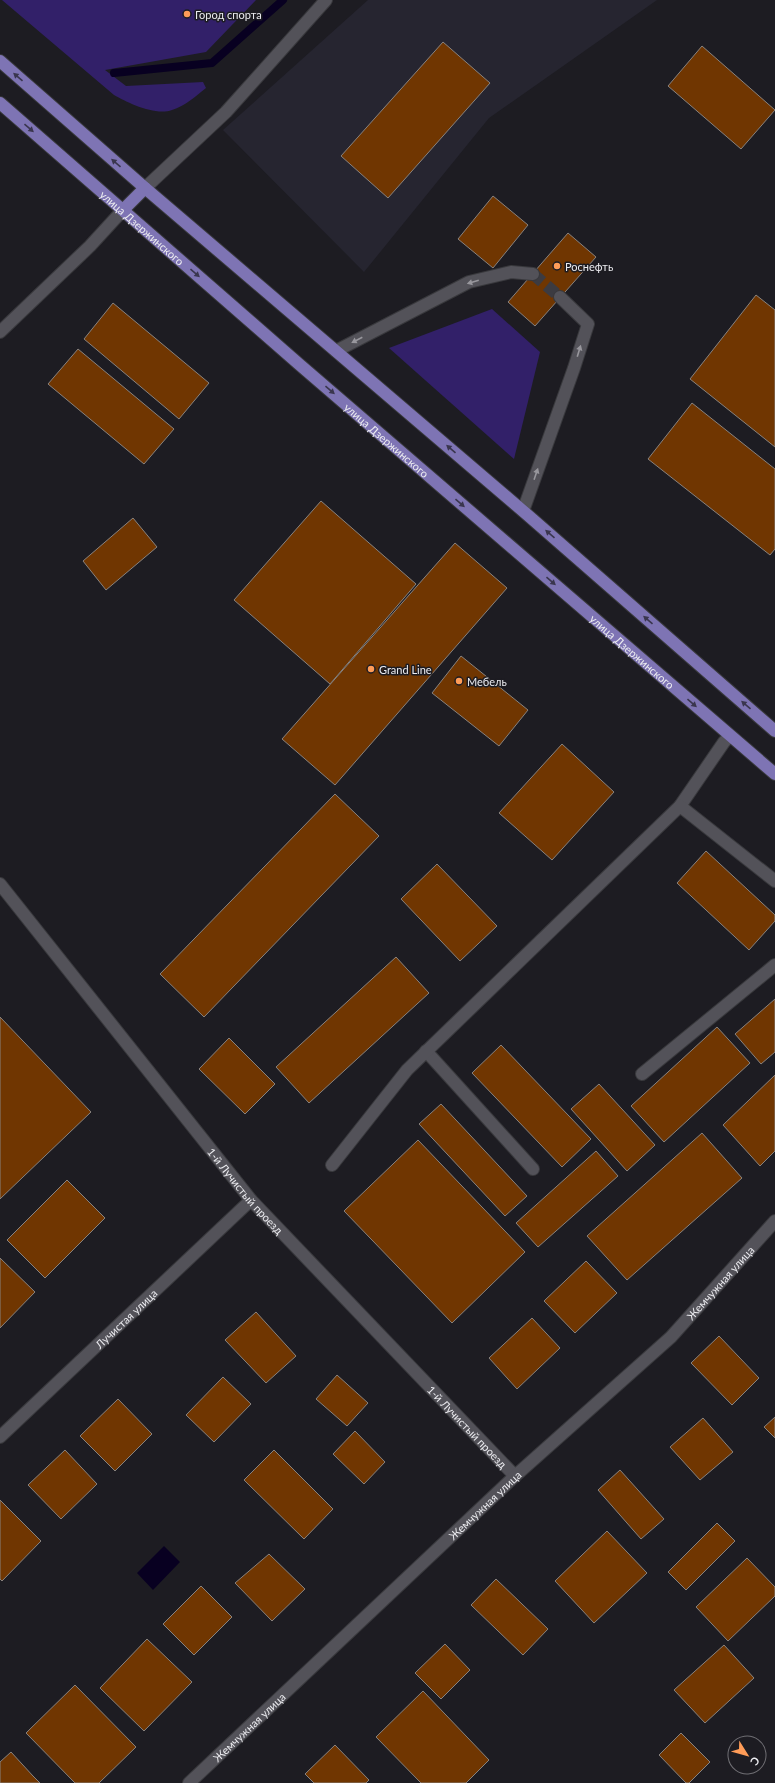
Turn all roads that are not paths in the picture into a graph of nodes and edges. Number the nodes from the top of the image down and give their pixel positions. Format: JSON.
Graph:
{"nodes":[{"id":1,"x":326,"y":0,"type":"edge"},
{"id":2,"x":0,"y":61,"type":"edge"},
{"id":3,"x":0,"y":103,"type":"edge"},
{"id":4,"x":145,"y":188,"type":"junction"},
{"id":5,"x":123,"y":210,"type":"junction"},
{"id":6,"x":533,"y":274,"type":"tunnel mouth"},
{"id":7,"x":560,"y":297,"type":"tunnel mouth"},
{"id":8,"x":0,"y":332,"type":"edge"},
{"id":9,"x":336,"y":350,"type":"junction"},
{"id":10,"x":523,"y":511,"type":"junction"},
{"id":11,"x":775,"y":731,"type":"edge"},
{"id":12,"x":730,"y":736,"type":"junction"},
{"id":13,"x":775,"y":774,"type":"edge"},
{"id":14,"x":680,"y":806,"type":"junction"},
{"id":15,"x":775,"y":881,"type":"edge"},
{"id":16,"x":0,"y":884,"type":"edge"},
{"id":17,"x":775,"y":965,"type":"edge"},
{"id":18,"x":426,"y":1051,"type":"junction"},
{"id":19,"x":642,"y":1074,"type":"dead end"},
{"id":20,"x":332,"y":1165,"type":"dead end"},
{"id":21,"x":533,"y":1169,"type":"dead end"},
{"id":22,"x":251,"y":1200,"type":"junction"},
{"id":23,"x":775,"y":1221,"type":"edge"},
{"id":24,"x":0,"y":1437,"type":"edge"},
{"id":25,"x":515,"y":1476,"type":"junction"},
{"id":26,"x":188,"y":1783,"type":"edge"}],
"edges":[{"from":1,"to":4,"type":"street"},
{"from":4,"to":2,"type":"main road","one_way":true},
{"from":3,"to":5,"type":"main road","name":"улица Дзержинского","one_way":true},
{"from":4,"to":5,"type":"main road"},
{"from":4,"to":9,"type":"main road"},
{"from":5,"to":8,"type":"street"},
{"from":5,"to":12,"type":"main road","name":"улица Дзержинского","one_way":true},
{"from":6,"to":9,"type":"street","one_way":true},
{"from":10,"to":7,"type":"street","one_way":true},
{"from":10,"to":9,"type":"main road","one_way":true},
{"from":11,"to":10,"type":"main road","one_way":true},
{"from":12,"to":13,"type":"main road","name":"улица Дзержинского"},
{"from":12,"to":14,"type":"street"},
{"from":14,"to":15,"type":"street"},
{"from":14,"to":18,"type":"street"},
{"from":16,"to":22,"type":"street","name":"1-й Лучистый проезд"},
{"from":17,"to":19,"type":"street"},
{"from":18,"to":20,"type":"street"},
{"from":18,"to":21,"type":"street"},
{"from":22,"to":24,"type":"street","name":"Лучистая улица"},
{"from":22,"to":25,"type":"street","name":"1-й Лучистый проезд"},
{"from":23,"to":25,"type":"street","name":"Жемчужная улица"},
{"from":25,"to":26,"type":"street","name":"Жемчужная улица"}]}
